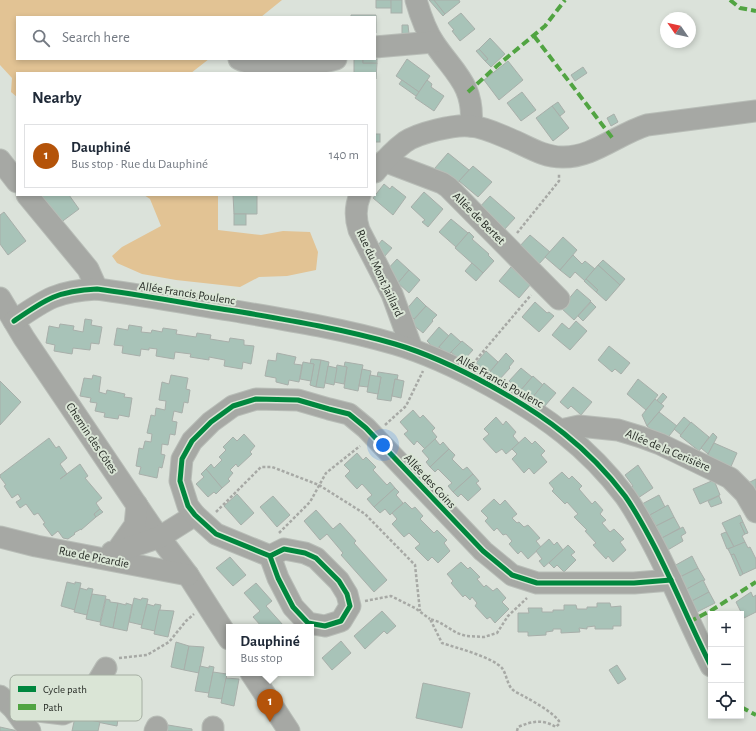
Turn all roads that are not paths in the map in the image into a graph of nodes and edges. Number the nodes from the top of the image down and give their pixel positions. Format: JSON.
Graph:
{"nodes":[{"id":1,"x":416,"y":0,"type":"edge"},
{"id":2,"x":433,"y":42,"type":"junction"},
{"id":3,"x":376,"y":47,"type":"edge"},
{"id":4,"x":243,"y":60,"type":"edge"},
{"id":5,"x":332,"y":60,"type":"edge"},
{"id":6,"x":756,"y":111,"type":"edge"},
{"id":7,"x":471,"y":126,"type":"junction"},
{"id":8,"x":0,"y":160,"type":"edge"},
{"id":9,"x":379,"y":166,"type":"edge"},
{"id":10,"x":16,"y":181,"type":"edge"},
{"id":11,"x":28,"y":196,"type":"edge"},
{"id":12,"x":360,"y":196,"type":"edge"},
{"id":13,"x":96,"y":289,"type":"junction"},
{"id":14,"x":0,"y":298,"type":"edge"},
{"id":15,"x":560,"y":299,"type":"dead end"},
{"id":16,"x":14,"y":321,"type":"junction"},
{"id":17,"x":421,"y":353,"type":"junction"},
{"id":18,"x":561,"y":430,"type":"junction"},
{"id":19,"x":137,"y":505,"type":"junction"},
{"id":20,"x":756,"y":512,"type":"edge"},
{"id":21,"x":201,"y":521,"type":"junction"},
{"id":22,"x":0,"y":537,"type":"edge"},
{"id":23,"x":162,"y":541,"type":"junction"},
{"id":24,"x":116,"y":552,"type":"junction"},
{"id":25,"x":277,"y":552,"type":"junction"},
{"id":26,"x":92,"y":556,"type":"junction"},
{"id":27,"x":148,"y":567,"type":"junction"},
{"id":28,"x":188,"y":575,"type":"junction"},
{"id":29,"x":671,"y":580,"type":"junction"},
{"id":30,"x":314,"y":624,"type":"edge"},
{"id":31,"x":314,"y":624,"type":"edge"},
{"id":32,"x":226,"y":634,"type":"edge"},
{"id":33,"x":708,"y":660,"type":"edge"},
{"id":34,"x":106,"y":668,"type":"road end"},
{"id":35,"x":102,"y":675,"type":"edge"},
{"id":36,"x":253,"y":676,"type":"edge"},
{"id":37,"x":22,"y":721,"type":"edge"},
{"id":38,"x":30,"y":731,"type":"edge"},
{"id":39,"x":289,"y":731,"type":"edge"}],
"edges":[{"from":1,"to":2,"type":"street"},
{"from":2,"to":3,"type":"street"},
{"from":2,"to":7,"type":"street"},
{"from":4,"to":5,"type":"street"},
{"from":6,"to":7,"type":"street"},
{"from":7,"to":9,"type":"street"},
{"from":8,"to":10,"type":"street"},
{"from":9,"to":15,"type":"street","name":"Allée de Bertet"},
{"from":11,"to":13,"type":"street"},
{"from":12,"to":17,"type":"street","name":"Rue du Mont Jaillard"},
{"from":13,"to":16,"type":"street","name":"Allée Francis Poulenc"},
{"from":13,"to":17,"type":"street","name":"Allée Francis Poulenc"},
{"from":14,"to":16,"type":"street","name":"Chemin des Côtes"},
{"from":16,"to":19,"type":"street","name":"Chemin des Côtes"},
{"from":17,"to":18,"type":"street","name":"Allée Francis Poulenc"},
{"from":18,"to":20,"type":"street","name":"Allée de la Cerisière"},
{"from":18,"to":29,"type":"street","name":"Allée Francis Poulenc"},
{"from":19,"to":23,"type":"street","name":"Chemin des Côtes"},
{"from":19,"to":24,"type":"street"},
{"from":21,"to":23,"type":"street"},
{"from":21,"to":25,"type":"street"},
{"from":21,"to":29,"type":"street","name":"Allée des Coins"},
{"from":22,"to":26,"type":"street","name":"Rue de Picardie"},
{"from":23,"to":24,"type":"street","name":"Rue de Picardie"},
{"from":23,"to":27,"type":"street"},
{"from":23,"to":28,"type":"street","name":"Chemin des Côtes"},
{"from":24,"to":26,"type":"street","name":"Rue de Picardie"},
{"from":25,"to":30,"type":"street"},
{"from":25,"to":31,"type":"street"},
{"from":26,"to":27,"type":"street","name":"Rue de Picardie"},
{"from":27,"to":28,"type":"street","name":"Rue de Picardie"},
{"from":28,"to":32,"type":"street","name":"Chemin des Côtes"},
{"from":29,"to":33,"type":"street","name":"Allée Francis Poulenc"},
{"from":34,"to":35,"type":"street"},
{"from":36,"to":39,"type":"street"},
{"from":37,"to":38,"type":"street"}]}
